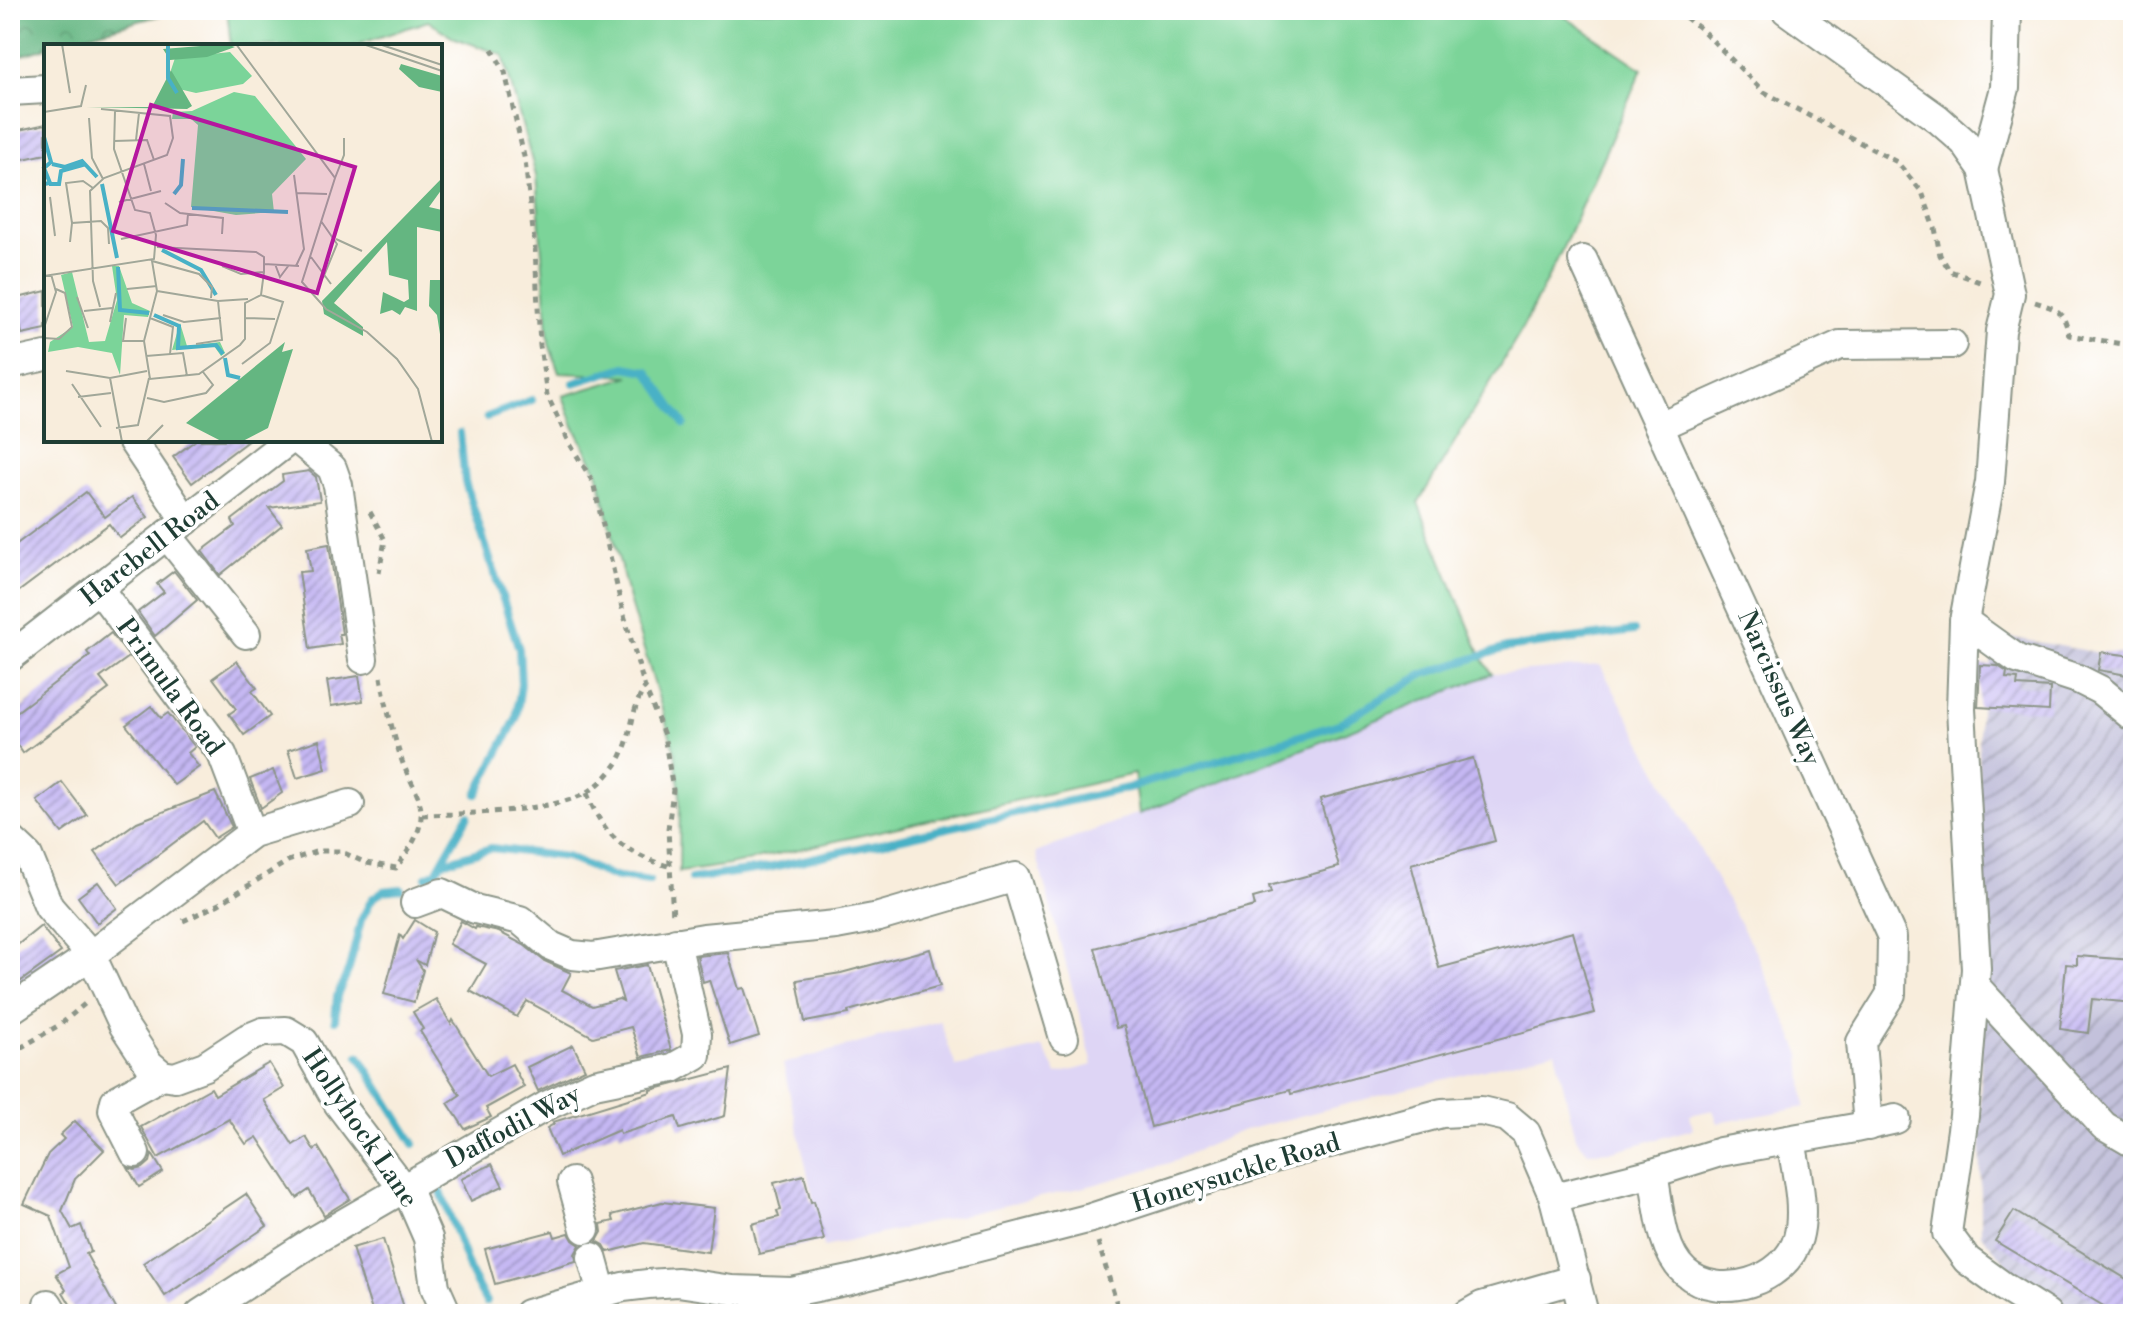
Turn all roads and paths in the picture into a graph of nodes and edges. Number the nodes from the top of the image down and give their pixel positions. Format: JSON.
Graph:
{"nodes":[{"id":1,"x":1676,"y":10,"type":"edge"},
{"id":2,"x":1786,"y":10,"type":"edge"},
{"id":3,"x":2007,"y":10,"type":"edge"},
{"id":4,"x":492,"y":49,"type":"dead end"},
{"id":5,"x":44,"y":89,"type":"edge"},
{"id":6,"x":10,"y":91,"type":"edge"},
{"id":7,"x":1983,"y":169,"type":"junction"},
{"id":8,"x":1583,"y":260,"type":"dead end"},
{"id":9,"x":2010,"y":294,"type":"junction"},
{"id":10,"x":1952,"y":344,"type":"dead end"},
{"id":11,"x":2133,"y":346,"type":"edge"},
{"id":12,"x":44,"y":356,"type":"edge"},
{"id":13,"x":10,"y":364,"type":"edge"},
{"id":14,"x":1660,"y":426,"type":"junction"},
{"id":15,"x":133,"y":442,"type":"edge"},
{"id":16,"x":286,"y":442,"type":"edge"},
{"id":17,"x":300,"y":442,"type":"edge"},
{"id":18,"x":338,"y":485,"type":"junction"},
{"id":19,"x":177,"y":528,"type":"junction"},
{"id":20,"x":378,"y":575,"type":"dead end"},
{"id":21,"x":99,"y":589,"type":"junction"},
{"id":22,"x":1964,"y":621,"type":"junction"},
{"id":23,"x":246,"y":634,"type":"dead end"},
{"id":24,"x":10,"y":657,"type":"edge"},
{"id":25,"x":370,"y":661,"type":"joint"},
{"id":26,"x":645,"y":688,"type":"junction"},
{"id":27,"x":2133,"y":717,"type":"edge"},
{"id":28,"x":587,"y":793,"type":"junction"},
{"id":29,"x":350,"y":804,"type":"dead end"},
{"id":30,"x":422,"y":815,"type":"junction"},
{"id":31,"x":252,"y":833,"type":"junction"},
{"id":32,"x":10,"y":839,"type":"edge"},
{"id":33,"x":668,"y":866,"type":"junction"},
{"id":34,"x":415,"y":903,"type":"dead end"},
{"id":35,"x":181,"y":923,"type":"dead end"},
{"id":36,"x":676,"y":942,"type":"junction"},
{"id":37,"x":91,"y":955,"type":"junction"},
{"id":38,"x":105,"y":984,"type":"junction"},
{"id":39,"x":1975,"y":986,"type":"junction"},
{"id":40,"x":10,"y":1010,"type":"edge"},
{"id":41,"x":1064,"y":1038,"type":"dead end"},
{"id":42,"x":10,"y":1054,"type":"edge"},
{"id":43,"x":162,"y":1075,"type":"junction"},
{"id":44,"x":1896,"y":1119,"type":"dead end"},
{"id":45,"x":1868,"y":1126,"type":"junction"},
{"id":46,"x":1791,"y":1140,"type":"junction"},
{"id":47,"x":2133,"y":1143,"type":"edge"},
{"id":48,"x":135,"y":1153,"type":"dead end"},
{"id":49,"x":1653,"y":1173,"type":"junction"},
{"id":50,"x":572,"y":1182,"type":"dead end"},
{"id":51,"x":405,"y":1187,"type":"junction"},
{"id":52,"x":1554,"y":1198,"type":"junction"},
{"id":53,"x":1091,"y":1218,"type":"junction"},
{"id":54,"x":585,"y":1229,"type":"dead end"},
{"id":55,"x":592,"y":1257,"type":"dead end"},
{"id":56,"x":1576,"y":1279,"type":"junction"},
{"id":57,"x":602,"y":1293,"type":"junction"},
{"id":58,"x":10,"y":1307,"type":"edge"},
{"id":59,"x":18,"y":1314,"type":"edge"},
{"id":60,"x":200,"y":1314,"type":"edge"},
{"id":61,"x":447,"y":1314,"type":"edge"},
{"id":62,"x":528,"y":1314,"type":"edge"},
{"id":63,"x":1120,"y":1314,"type":"edge"},
{"id":64,"x":1468,"y":1314,"type":"edge"},
{"id":65,"x":1584,"y":1314,"type":"edge"},
{"id":66,"x":2047,"y":1314,"type":"edge"}],
"edges":[{"from":1,"to":9,"type":"path"},
{"from":2,"to":7,"type":"street"},
{"from":3,"to":7,"type":"street"},
{"from":4,"to":26,"type":"path"},
{"from":5,"to":6,"type":"street"},
{"from":7,"to":9,"type":"street"},
{"from":8,"to":14,"type":"street","name":"Narcissus Way"},
{"from":9,"to":11,"type":"path"},
{"from":9,"to":22,"type":"street"},
{"from":10,"to":14,"type":"street"},
{"from":12,"to":13,"type":"street"},
{"from":14,"to":45,"type":"street","name":"Narcissus Way"},
{"from":15,"to":19,"type":"street"},
{"from":16,"to":19,"type":"street","name":"Harebell Road"},
{"from":17,"to":18,"type":"street"},
{"from":18,"to":20,"type":"path"},
{"from":18,"to":25,"type":"street"},
{"from":19,"to":21,"type":"street","name":"Harebell Road"},
{"from":19,"to":23,"type":"street"},
{"from":21,"to":24,"type":"street","name":"Harebell Road"},
{"from":21,"to":31,"type":"street","name":"Primula Road"},
{"from":22,"to":27,"type":"street"},
{"from":22,"to":39,"type":"street"},
{"from":25,"to":30,"type":"path"},
{"from":26,"to":28,"type":"path"},
{"from":26,"to":33,"type":"path"},
{"from":28,"to":30,"type":"path"},
{"from":28,"to":33,"type":"path"},
{"from":29,"to":31,"type":"street"},
{"from":30,"to":35,"type":"path"},
{"from":31,"to":37,"type":"street"},
{"from":32,"to":37,"type":"street"},
{"from":33,"to":36,"type":"path"},
{"from":34,"to":36,"type":"street"},
{"from":36,"to":41,"type":"street"},
{"from":36,"to":51,"type":"street","name":"Daffodil Way"},
{"from":37,"to":38,"type":"street"},
{"from":37,"to":40,"type":"street"},
{"from":38,"to":42,"type":"path"},
{"from":38,"to":43,"type":"street"},
{"from":39,"to":47,"type":"street"},
{"from":39,"to":66,"type":"street"},
{"from":43,"to":48,"type":"street","name":"Hollyhock Lane"},
{"from":43,"to":51,"type":"street","name":"Hollyhock Lane"},
{"from":44,"to":45,"type":"street"},
{"from":45,"to":46,"type":"street"},
{"from":46,"to":49,"type":"street"},
{"from":46,"to":49,"type":"street"},
{"from":49,"to":52,"type":"street"},
{"from":50,"to":54,"type":"street"},
{"from":51,"to":60,"type":"street"},
{"from":51,"to":61,"type":"street","name":"Hollyhock Lane"},
{"from":52,"to":53,"type":"street","name":"Honeysuckle Road"},
{"from":52,"to":56,"type":"street","name":"Honeysuckle Road"},
{"from":53,"to":57,"type":"street","name":"Honeysuckle Road"},
{"from":53,"to":63,"type":"path"},
{"from":55,"to":57,"type":"street"},
{"from":56,"to":64,"type":"street"},
{"from":56,"to":65,"type":"street","name":"Honeysuckle Road"},
{"from":57,"to":62,"type":"street","name":"Honeysuckle Road"},
{"from":58,"to":59,"type":"path"}]}
